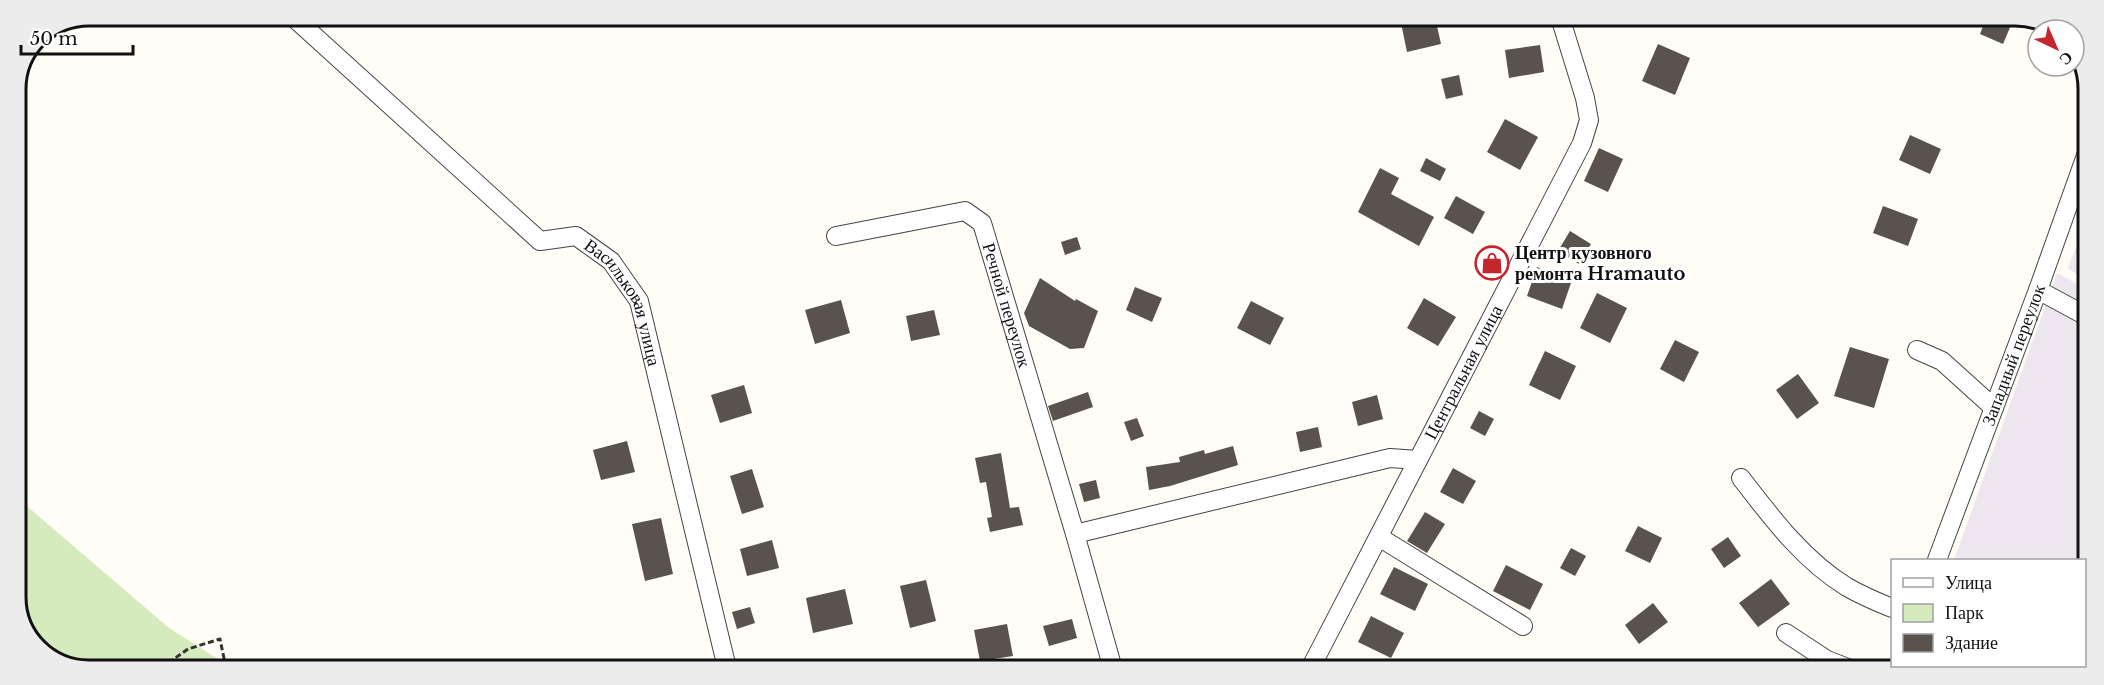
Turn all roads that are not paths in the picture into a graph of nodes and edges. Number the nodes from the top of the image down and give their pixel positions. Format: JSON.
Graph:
{"nodes":[{"id":1,"x":303,"y":26,"type":"edge"},
{"id":2,"x":1563,"y":26,"type":"edge"},
{"id":3,"x":2078,"y":176,"type":"edge"},
{"id":4,"x":836,"y":236,"type":"dead end"},
{"id":5,"x":2038,"y":290,"type":"junction"},
{"id":6,"x":2078,"y":312,"type":"edge"},
{"id":7,"x":1917,"y":350,"type":"dead end"},
{"id":8,"x":1994,"y":408,"type":"junction"},
{"id":9,"x":1418,"y":460,"type":"junction"},
{"id":10,"x":1741,"y":478,"type":"dead end"},
{"id":11,"x":1075,"y":534,"type":"junction"},
{"id":12,"x":1379,"y":537,"type":"junction"},
{"id":13,"x":1938,"y":559,"type":"edge"},
{"id":14,"x":1891,"y":607,"type":"edge"},
{"id":15,"x":1523,"y":626,"type":"dead end"},
{"id":16,"x":1786,"y":633,"type":"dead end"},
{"id":17,"x":725,"y":660,"type":"edge"},
{"id":18,"x":1110,"y":660,"type":"edge"},
{"id":19,"x":1315,"y":660,"type":"edge"},
{"id":20,"x":1827,"y":660,"type":"edge"}],
"edges":[{"from":1,"to":17,"type":"street","name":"Васильковая улица"},
{"from":2,"to":9,"type":"street","name":"Центральная улица"},
{"from":3,"to":5,"type":"street","name":"Западный переулок"},
{"from":4,"to":11,"type":"street","name":"Речной переулок"},
{"from":5,"to":6,"type":"street"},
{"from":5,"to":8,"type":"street","name":"Западный переулок"},
{"from":7,"to":8,"type":"street"},
{"from":8,"to":13,"type":"street","name":"Западный переулок"},
{"from":9,"to":11,"type":"street","name":"Центральная улица"},
{"from":9,"to":12,"type":"street","name":"Центральная улица"},
{"from":10,"to":14,"type":"street"},
{"from":11,"to":18,"type":"street","name":"Речной переулок"},
{"from":12,"to":15,"type":"street"},
{"from":12,"to":19,"type":"street","name":"Центральная улица"},
{"from":16,"to":20,"type":"street"}]}
